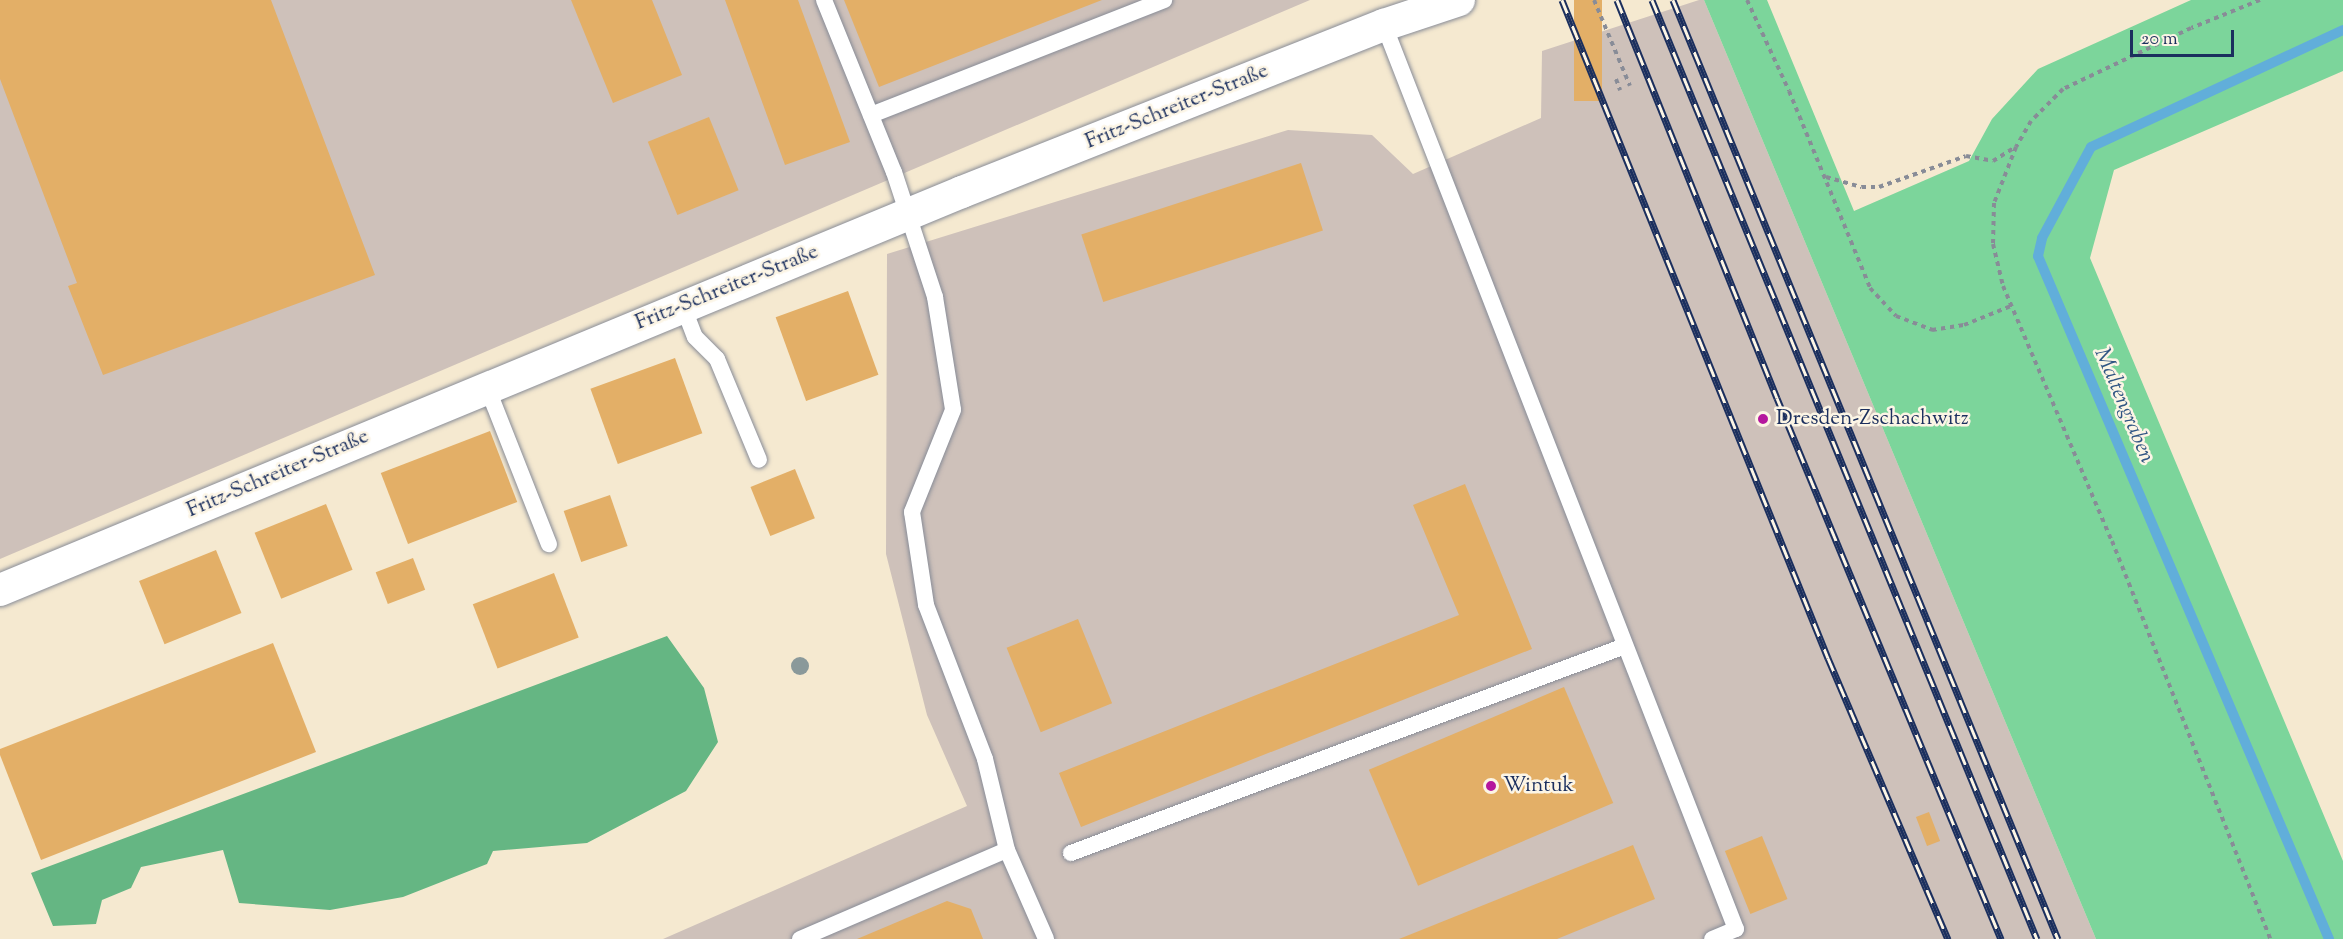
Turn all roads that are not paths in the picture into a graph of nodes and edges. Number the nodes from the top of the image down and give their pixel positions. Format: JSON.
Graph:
{"nodes":[{"id":1,"x":824,"y":0,"type":"edge"},
{"id":2,"x":1164,"y":0,"type":"edge"},
{"id":3,"x":1459,"y":0,"type":"edge"},
{"id":4,"x":1384,"y":25,"type":"junction"},
{"id":5,"x":871,"y":115,"type":"junction"},
{"id":6,"x":907,"y":214,"type":"junction"},
{"id":7,"x":683,"y":306,"type":"junction"},
{"id":8,"x":487,"y":387,"type":"junction"},
{"id":9,"x":759,"y":460,"type":"dead end"},
{"id":10,"x":549,"y":544,"type":"dead end"},
{"id":11,"x":0,"y":590,"type":"edge"},
{"id":12,"x":1625,"y":646,"type":"junction"},
{"id":13,"x":1007,"y":850,"type":"junction"},
{"id":14,"x":1071,"y":853,"type":"dead end"},
{"id":15,"x":800,"y":939,"type":"edge"},
{"id":16,"x":1046,"y":939,"type":"edge"},
{"id":17,"x":1712,"y":939,"type":"edge"}],
"edges":[{"from":1,"to":5,"type":"lane"},
{"from":2,"to":5,"type":"lane"},
{"from":3,"to":4,"type":"street","name":"Fritz-Schreiter-Straße"},
{"from":4,"to":6,"type":"street","name":"Fritz-Schreiter-Straße"},
{"from":4,"to":12,"type":"lane"},
{"from":5,"to":6,"type":"lane"},
{"from":6,"to":7,"type":"street","name":"Fritz-Schreiter-Straße"},
{"from":6,"to":13,"type":"lane"},
{"from":7,"to":8,"type":"street","name":"Fritz-Schreiter-Straße"},
{"from":7,"to":9,"type":"lane"},
{"from":8,"to":10,"type":"lane"},
{"from":8,"to":11,"type":"street","name":"Fritz-Schreiter-Straße"},
{"from":12,"to":14,"type":"lane"},
{"from":12,"to":17,"type":"lane"},
{"from":13,"to":15,"type":"lane"},
{"from":13,"to":16,"type":"lane"}]}
